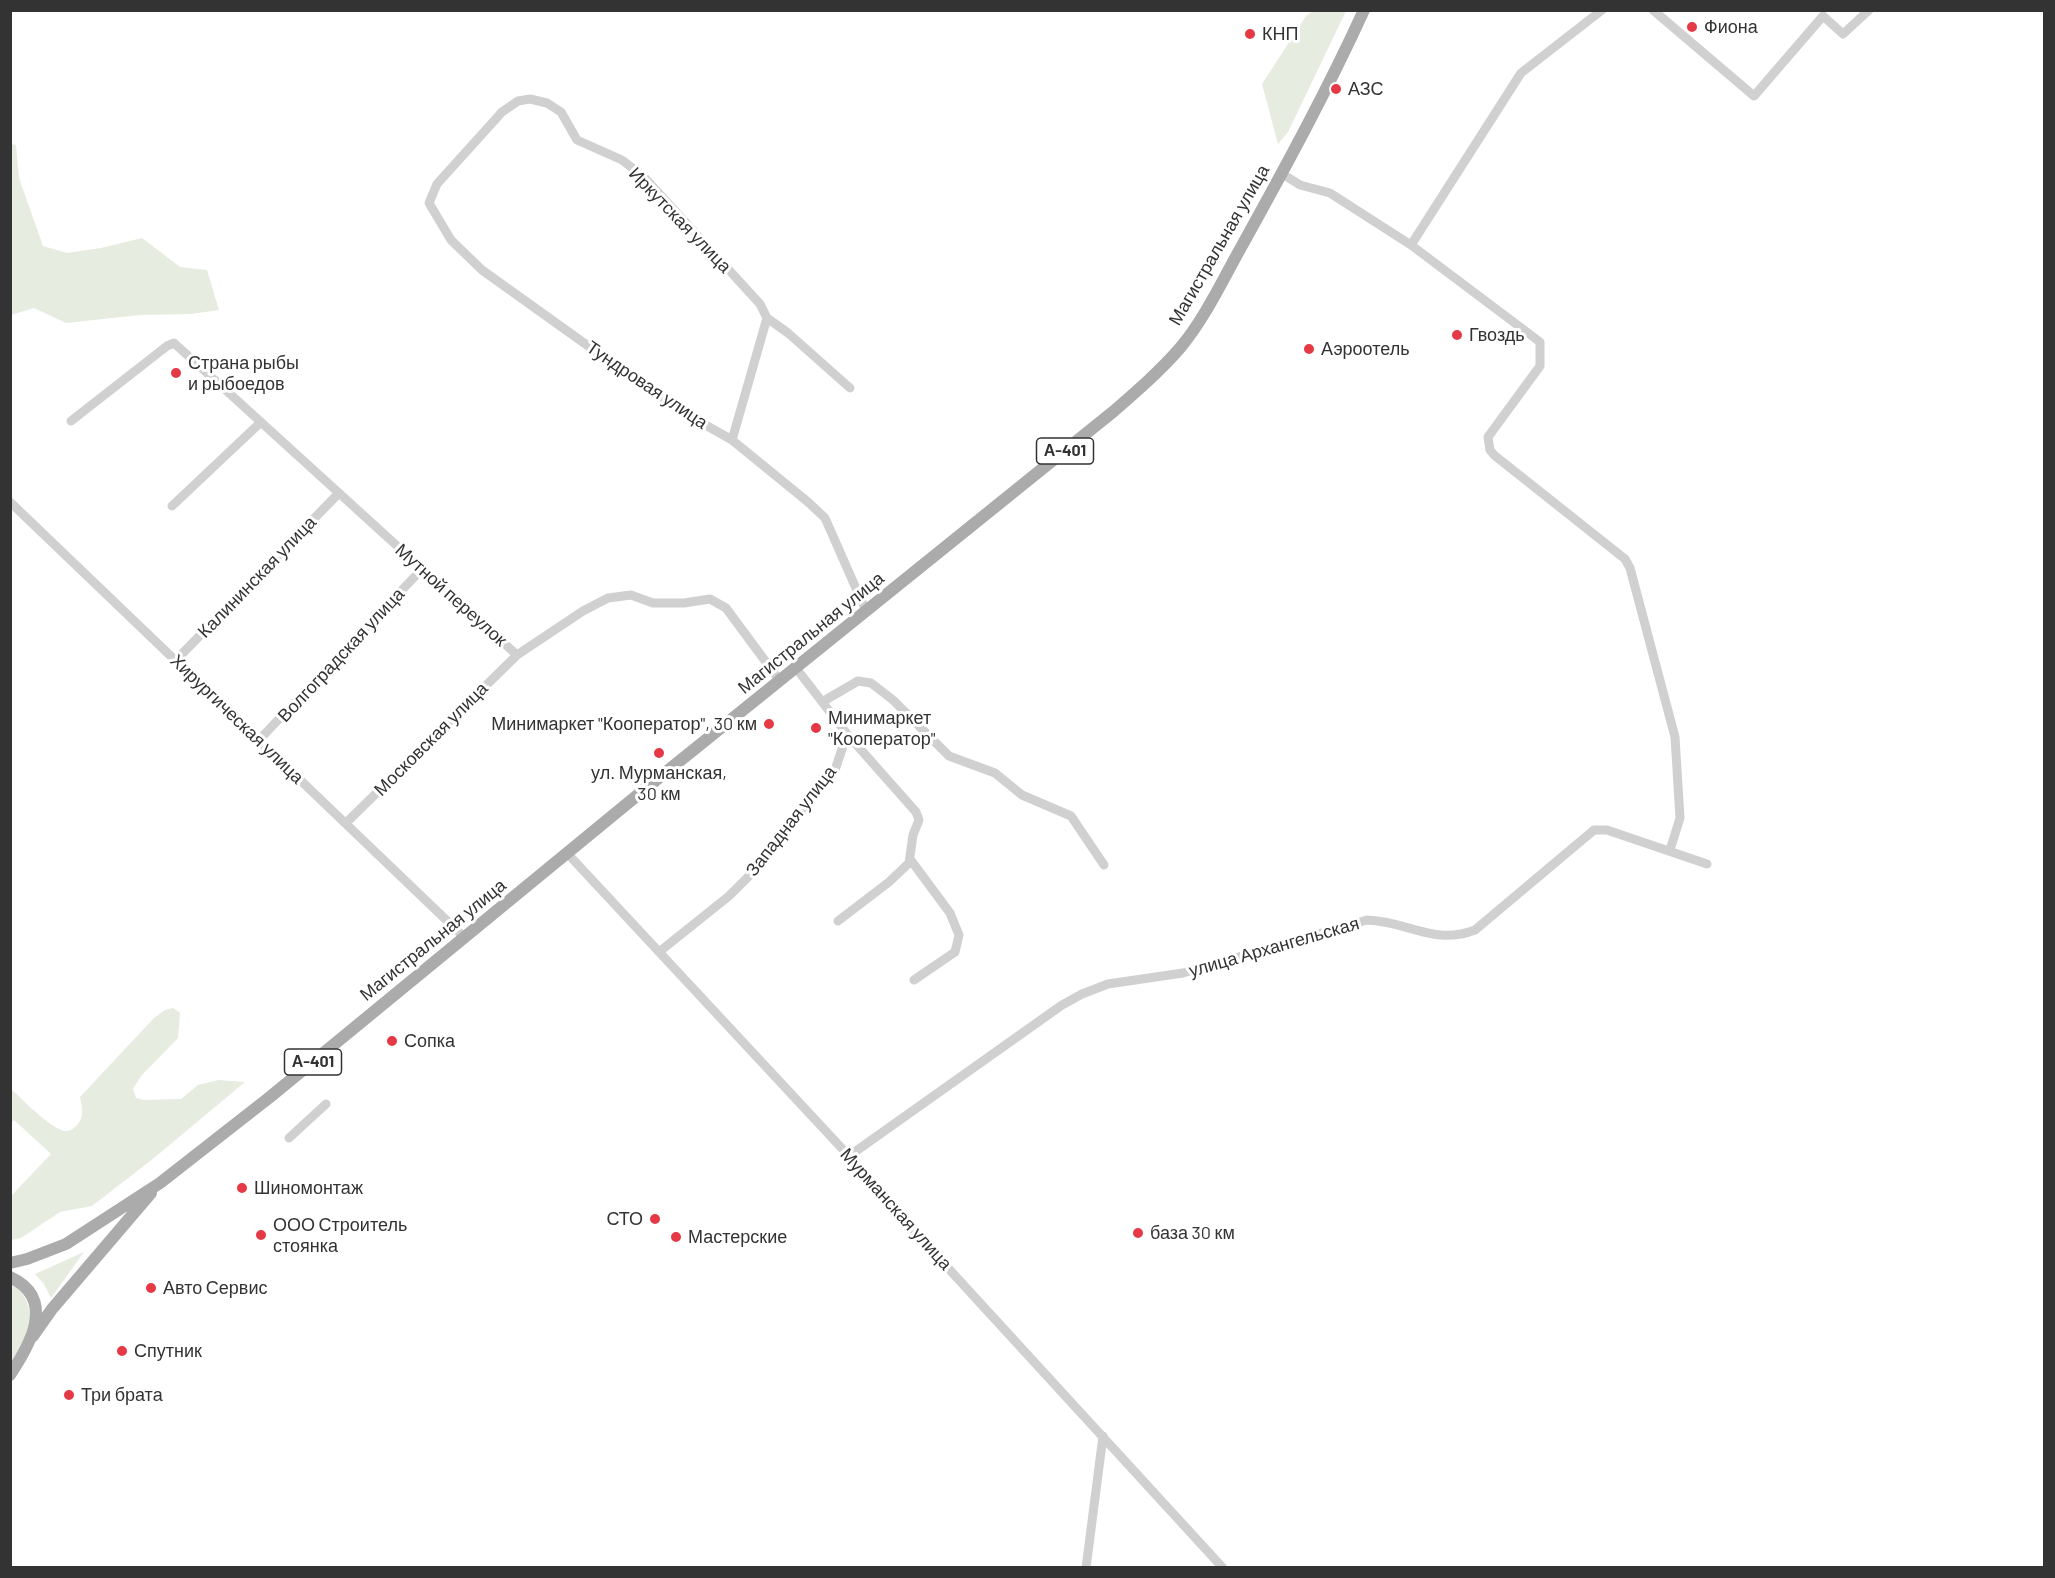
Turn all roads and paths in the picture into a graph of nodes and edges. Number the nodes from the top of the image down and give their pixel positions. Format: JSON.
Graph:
{"nodes":[{"id":1,"x":1602,"y":10,"type":"edge"},
{"id":2,"x":1653,"y":10,"type":"edge"},
{"id":3,"x":1869,"y":10,"type":"edge"},
{"id":4,"x":1362,"y":12,"type":"edge"},
{"id":5,"x":1281,"y":174,"type":"junction"},
{"id":6,"x":429,"y":203,"type":"joint"},
{"id":7,"x":1410,"y":245,"type":"junction"},
{"id":8,"x":766,"y":318,"type":"junction"},
{"id":9,"x":850,"y":388,"type":"dead end"},
{"id":10,"x":71,"y":421,"type":"dead end"},
{"id":11,"x":261,"y":422,"type":"junction"},
{"id":12,"x":732,"y":440,"type":"junction"},
{"id":13,"x":339,"y":493,"type":"junction"},
{"id":14,"x":10,"y":502,"type":"edge"},
{"id":15,"x":172,"y":506,"type":"dead end"},
{"id":16,"x":422,"y":569,"type":"junction"},
{"id":17,"x":866,"y":611,"type":"junction"},
{"id":18,"x":516,"y":655,"type":"junction"},
{"id":19,"x":176,"y":660,"type":"junction"},
{"id":20,"x":796,"y":668,"type":"junction"},
{"id":21,"x":780,"y":681,"type":"junction"},
{"id":22,"x":822,"y":702,"type":"junction"},
{"id":23,"x":847,"y":734,"type":"junction"},
{"id":24,"x":259,"y":741,"type":"junction"},
{"id":25,"x":346,"y":823,"type":"junction"},
{"id":26,"x":1670,"y":850,"type":"junction"},
{"id":27,"x":567,"y":853,"type":"junction"},
{"id":28,"x":910,"y":859,"type":"junction"},
{"id":29,"x":1707,"y":864,"type":"dead end"},
{"id":30,"x":1104,"y":865,"type":"dead end"},
{"id":31,"x":837,"y":921,"type":"dead end"},
{"id":32,"x":464,"y":937,"type":"junction"},
{"id":33,"x":659,"y":952,"type":"junction"},
{"id":34,"x":914,"y":980,"type":"dead end"},
{"id":35,"x":326,"y":1104,"type":"dead end"},
{"id":36,"x":289,"y":1138,"type":"dead end"},
{"id":37,"x":849,"y":1156,"type":"junction"},
{"id":38,"x":159,"y":1183,"type":"junction"},
{"id":39,"x":10,"y":1263,"type":"edge"},
{"id":40,"x":10,"y":1277,"type":"edge"},
{"id":41,"x":33,"y":1336,"type":"junction"},
{"id":42,"x":10,"y":1375,"type":"edge"},
{"id":43,"x":1103,"y":1436,"type":"junction"},
{"id":44,"x":1086,"y":1568,"type":"edge"},
{"id":45,"x":1223,"y":1568,"type":"edge"}],
"edges":[{"from":1,"to":7,"type":"street"},
{"from":2,"to":3,"type":"street"},
{"from":4,"to":5,"type":"main road","name":"Магистральная улица","number":"А-401"},
{"from":5,"to":7,"type":"street"},
{"from":5,"to":17,"type":"main road","name":"Магистральная улица","number":"А-401"},
{"from":6,"to":8,"type":"street","name":"Иркутская улица"},
{"from":6,"to":12,"type":"street","name":"Тундровая улица"},
{"from":7,"to":26,"type":"street"},
{"from":8,"to":9,"type":"street","name":"Иркутская улица"},
{"from":8,"to":12,"type":"street"},
{"from":10,"to":11,"type":"street","name":"Мутной переулок"},
{"from":11,"to":13,"type":"street","name":"Мутной переулок"},
{"from":11,"to":15,"type":"street"},
{"from":12,"to":17,"type":"street","name":"Тундровая улица"},
{"from":13,"to":16,"type":"street","name":"Мутной переулок"},
{"from":13,"to":19,"type":"street","name":"Калининская улица"},
{"from":14,"to":19,"type":"street","name":"Хирургическая улица"},
{"from":16,"to":18,"type":"street","name":"Мутной переулок"},
{"from":16,"to":24,"type":"street","name":"Волгоградская улица"},
{"from":17,"to":20,"type":"main road","name":"Магистральная улица","number":"А-401"},
{"from":18,"to":21,"type":"street","name":"Мутной переулок"},
{"from":18,"to":25,"type":"street","name":"Московская улица"},
{"from":19,"to":24,"type":"street","name":"Хирургическая улица"},
{"from":20,"to":21,"type":"main road","name":"Магистральная улица","number":"А-401"},
{"from":20,"to":22,"type":"street"},
{"from":21,"to":27,"type":"main road","name":"Магистральная улица","number":"А-401"},
{"from":22,"to":23,"type":"street"},
{"from":22,"to":30,"type":"street"},
{"from":23,"to":28,"type":"street"},
{"from":23,"to":33,"type":"street","name":"Западная улица"},
{"from":24,"to":25,"type":"street","name":"Хирургическая улица"},
{"from":25,"to":32,"type":"street","name":"Хирургическая улица"},
{"from":26,"to":29,"type":"street","name":"улица Архангельская"},
{"from":26,"to":37,"type":"street","name":"улица Архангельская"},
{"from":27,"to":32,"type":"main road","name":"Магистральная улица","number":"А-401"},
{"from":27,"to":33,"type":"street","name":"Мурманская улица"},
{"from":28,"to":31,"type":"street"},
{"from":28,"to":34,"type":"street"},
{"from":32,"to":38,"type":"main road","name":"Магистральная улица","number":"А-401"},
{"from":33,"to":37,"type":"street","name":"Мурманская улица"},
{"from":35,"to":36,"type":"street"},
{"from":37,"to":43,"type":"street","name":"Мурманская улица"},
{"from":38,"to":39,"type":"main road","name":"Магистральная улица","number":"А-401"},
{"from":38,"to":41,"type":"main road","name":"Магистральная улица","number":"А-401"},
{"from":40,"to":41,"type":"main road","number":"А-401"},
{"from":41,"to":42,"type":"main road","number":"А-401"},
{"from":43,"to":44,"type":"street"},
{"from":43,"to":45,"type":"street","name":"Мурманская улица"}]}
